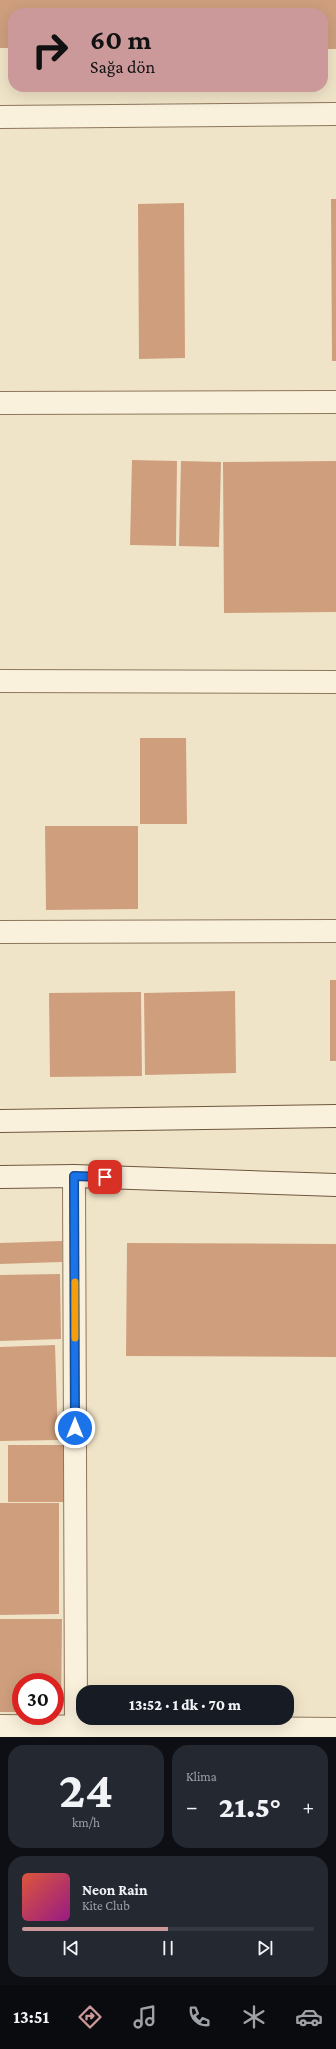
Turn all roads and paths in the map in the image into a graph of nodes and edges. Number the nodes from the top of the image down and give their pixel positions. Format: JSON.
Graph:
{"nodes":[{"id":1,"x":336,"y":114,"type":"edge"},
{"id":2,"x":0,"y":117,"type":"edge"},
{"id":3,"x":336,"y":402,"type":"edge"},
{"id":4,"x":0,"y":403,"type":"edge"},
{"id":5,"x":0,"y":681,"type":"edge"},
{"id":6,"x":336,"y":682,"type":"edge"},
{"id":7,"x":336,"y":931,"type":"edge"},
{"id":8,"x":0,"y":932,"type":"edge"},
{"id":9,"x":336,"y":1116,"type":"edge"},
{"id":10,"x":0,"y":1121,"type":"edge"},
{"id":11,"x":74,"y":1176,"type":"junction"},
{"id":12,"x":0,"y":1177,"type":"edge"},
{"id":13,"x":336,"y":1185,"type":"edge"},
{"id":14,"x":0,"y":1726,"type":"edge"},
{"id":15,"x":76,"y":1726,"type":"junction"},
{"id":16,"x":336,"y":1729,"type":"edge"},
{"id":17,"x":45,"y":1732,"type":"edge"}],
"edges":[{"from":1,"to":2,"type":"street"},
{"from":3,"to":4,"type":"street"},
{"from":5,"to":6,"type":"street"},
{"from":7,"to":8,"type":"street"},
{"from":9,"to":10,"type":"street"},
{"from":11,"to":12,"type":"street"},
{"from":11,"to":13,"type":"street"},
{"from":11,"to":15,"type":"street"},
{"from":14,"to":17,"type":"street"},
{"from":15,"to":16,"type":"street"},
{"from":15,"to":17,"type":"street"}]}
